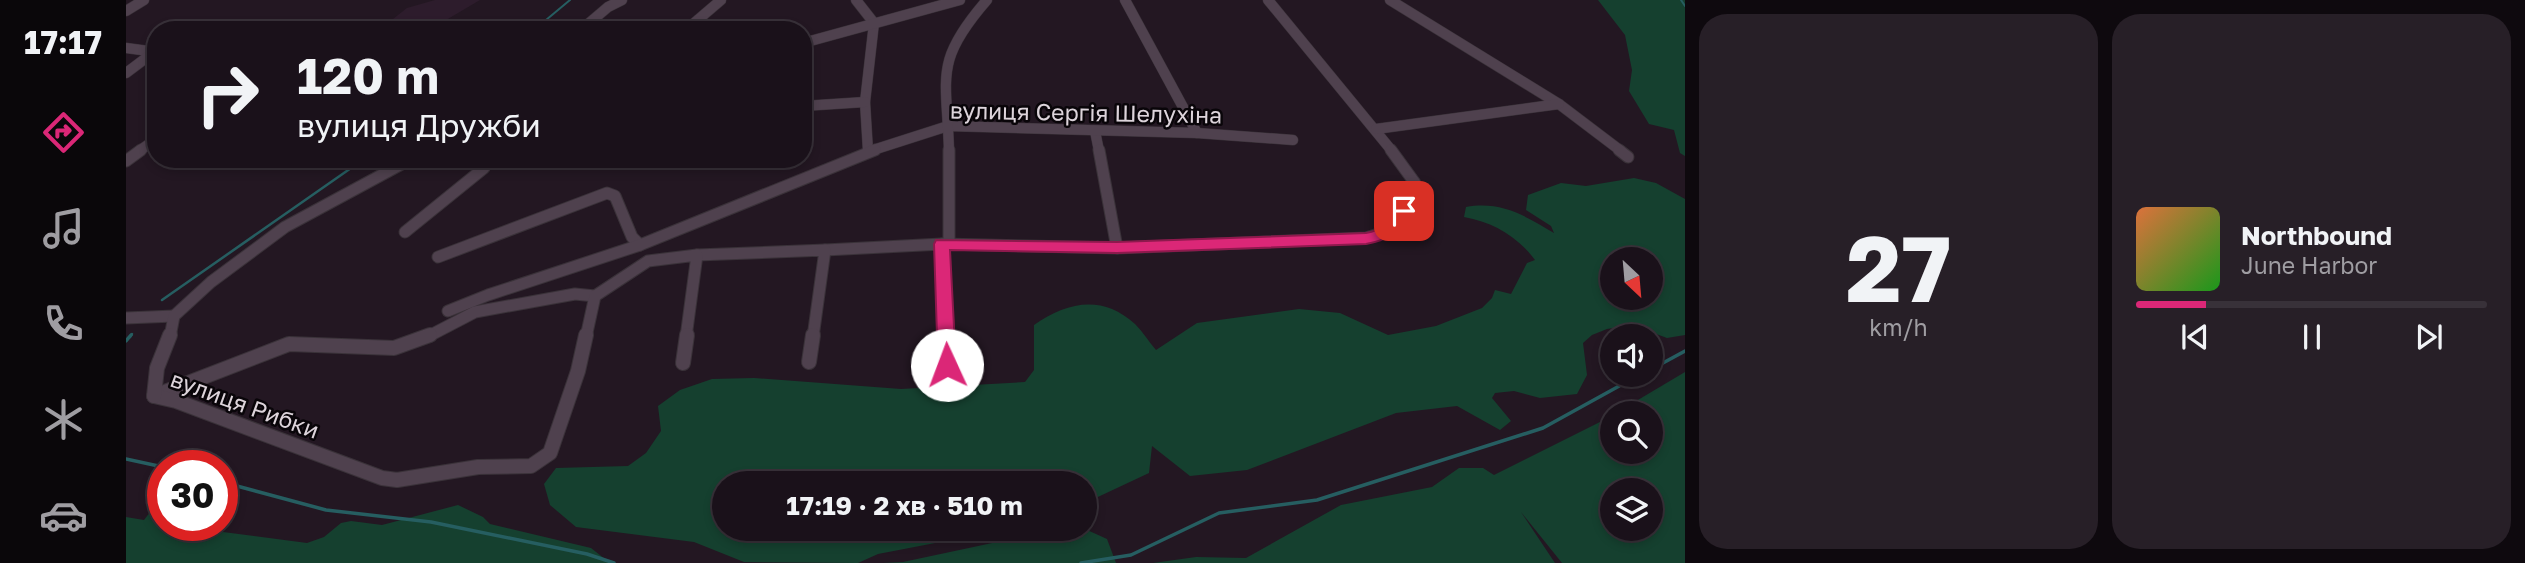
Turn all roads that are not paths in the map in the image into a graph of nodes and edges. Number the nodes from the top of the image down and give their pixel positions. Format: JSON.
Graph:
{"nodes":[{"id":1,"x":144,"y":0,"type":"edge"},
{"id":2,"x":622,"y":0,"type":"edge"},
{"id":3,"x":721,"y":0,"type":"edge"},
{"id":4,"x":856,"y":0,"type":"edge"},
{"id":5,"x":960,"y":0,"type":"edge"},
{"id":6,"x":987,"y":0,"type":"edge"},
{"id":7,"x":1125,"y":0,"type":"edge"},
{"id":8,"x":1268,"y":0,"type":"edge"},
{"id":9,"x":1390,"y":0,"type":"edge"},
{"id":10,"x":126,"y":11,"type":"edge"},
{"id":11,"x":592,"y":21,"type":"edge"},
{"id":12,"x":696,"y":21,"type":"edge"},
{"id":13,"x":874,"y":23,"type":"junction"},
{"id":14,"x":812,"y":40,"type":"edge"},
{"id":15,"x":126,"y":48,"type":"edge"},
{"id":16,"x":147,"y":51,"type":"edge"},
{"id":17,"x":147,"y":58,"type":"edge"},
{"id":18,"x":126,"y":73,"type":"edge"},
{"id":19,"x":865,"y":102,"type":"junction"},
{"id":20,"x":1559,"y":104,"type":"junction"},
{"id":21,"x":812,"y":105,"type":"edge"},
{"id":22,"x":948,"y":126,"type":"junction"},
{"id":23,"x":1376,"y":129,"type":"junction"},
{"id":24,"x":1095,"y":131,"type":"junction"},
{"id":25,"x":1197,"y":133,"type":"junction"},
{"id":26,"x":1293,"y":140,"type":"dead end"},
{"id":27,"x":147,"y":146,"type":"edge"},
{"id":28,"x":868,"y":152,"type":"junction"},
{"id":29,"x":1628,"y":157,"type":"dead end"},
{"id":30,"x":126,"y":161,"type":"edge"},
{"id":31,"x":394,"y":168,"type":"edge"},
{"id":32,"x":484,"y":168,"type":"edge"},
{"id":33,"x":405,"y":232,"type":"dead end"},
{"id":34,"x":654,"y":239,"type":"junction"},
{"id":35,"x":640,"y":244,"type":"junction"},
{"id":36,"x":945,"y":244,"type":"junction"},
{"id":37,"x":1117,"y":248,"type":"junction"},
{"id":38,"x":825,"y":250,"type":"junction"},
{"id":39,"x":698,"y":255,"type":"junction"},
{"id":40,"x":438,"y":257,"type":"dead end"},
{"id":41,"x":661,"y":257,"type":"junction"},
{"id":42,"x":595,"y":296,"type":"junction"},
{"id":43,"x":448,"y":312,"type":"dead end"},
{"id":44,"x":174,"y":316,"type":"junction"},
{"id":45,"x":126,"y":318,"type":"edge"},
{"id":46,"x":809,"y":362,"type":"dead end"},
{"id":47,"x":682,"y":363,"type":"dead end"},
{"id":48,"x":947,"y":365,"type":"dead end"},
{"id":49,"x":153,"y":396,"type":"junction"}],
"edges":[{"from":1,"to":10,"type":"street"},
{"from":2,"to":11,"type":"street"},
{"from":3,"to":12,"type":"street"},
{"from":4,"to":13,"type":"street"},
{"from":5,"to":13,"type":"street"},
{"from":6,"to":22,"type":"street"},
{"from":7,"to":25,"type":"street"},
{"from":8,"to":23,"type":"street"},
{"from":9,"to":20,"type":"street"},
{"from":13,"to":14,"type":"street"},
{"from":13,"to":19,"type":"street"},
{"from":15,"to":16,"type":"street"},
{"from":17,"to":18,"type":"street"},
{"from":19,"to":21,"type":"street"},
{"from":19,"to":28,"type":"street"},
{"from":20,"to":23,"type":"street"},
{"from":20,"to":29,"type":"street"},
{"from":22,"to":24,"type":"street","name":"вулиця Сергія Шелухіна"},
{"from":22,"to":28,"type":"street","name":"вулиця Сергія Шелухіна"},
{"from":22,"to":36,"type":"street"},
{"from":23,"to":37,"type":"street"},
{"from":24,"to":25,"type":"street","name":"вулиця Сергія Шелухіна"},
{"from":24,"to":37,"type":"street"},
{"from":25,"to":26,"type":"street","name":"вулиця Сергія Шелухіна"},
{"from":27,"to":30,"type":"street"},
{"from":28,"to":34,"type":"street","name":"вулиця Сергія Шелухіна"},
{"from":31,"to":44,"type":"street"},
{"from":32,"to":33,"type":"street"},
{"from":34,"to":35,"type":"street","name":"вулиця Сергія Шелухіна"},
{"from":34,"to":41,"type":"street"},
{"from":35,"to":40,"type":"street"},
{"from":35,"to":43,"type":"street","name":"вулиця Сергія Шелухіна"},
{"from":36,"to":37,"type":"street"},
{"from":36,"to":38,"type":"street"},
{"from":36,"to":48,"type":"street"},
{"from":38,"to":39,"type":"street"},
{"from":38,"to":46,"type":"street"},
{"from":39,"to":41,"type":"street"},
{"from":39,"to":47,"type":"street"},
{"from":41,"to":42,"type":"street"},
{"from":42,"to":49,"type":"street","name":"вулиця Рибки"},
{"from":42,"to":49,"type":"street","name":"вулиця Рибки"},
{"from":44,"to":45,"type":"street"},
{"from":44,"to":49,"type":"street"}]}
